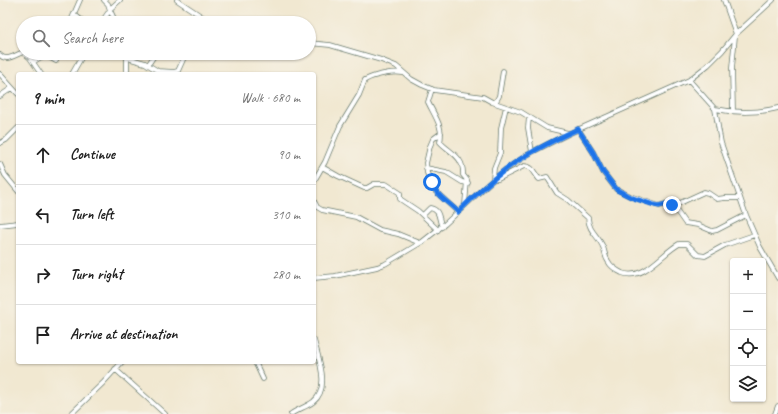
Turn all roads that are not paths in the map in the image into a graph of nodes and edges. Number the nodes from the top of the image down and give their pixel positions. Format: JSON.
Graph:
{"nodes":[{"id":1,"x":80,"y":0,"type":"edge"},
{"id":2,"x":104,"y":0,"type":"edge"},
{"id":3,"x":120,"y":0,"type":"edge"},
{"id":4,"x":177,"y":0,"type":"edge"},
{"id":5,"x":724,"y":0,"type":"edge"},
{"id":6,"x":773,"y":0,"type":"edge"},
{"id":7,"x":110,"y":10,"type":"junction"},
{"id":8,"x":75,"y":15,"type":"edge"},
{"id":9,"x":105,"y":16,"type":"edge"},
{"id":10,"x":113,"y":16,"type":"edge"},
{"id":11,"x":201,"y":16,"type":"edge"},
{"id":12,"x":736,"y":35,"type":"junction"},
{"id":13,"x":316,"y":44,"type":"edge"},
{"id":14,"x":16,"y":56,"type":"edge"},
{"id":15,"x":0,"y":58,"type":"edge"},
{"id":16,"x":36,"y":60,"type":"edge"},
{"id":17,"x":80,"y":60,"type":"edge"},
{"id":18,"x":125,"y":60,"type":"edge"},
{"id":19,"x":134,"y":60,"type":"edge"},
{"id":20,"x":151,"y":60,"type":"edge"},
{"id":21,"x":183,"y":60,"type":"edge"},
{"id":22,"x":33,"y":62,"type":"joint"},
{"id":23,"x":148,"y":65,"type":"junction"},
{"id":24,"x":503,"y":71,"type":"dead end"},
{"id":25,"x":40,"y":72,"type":"edge"},
{"id":26,"x":73,"y":72,"type":"edge"},
{"id":27,"x":127,"y":72,"type":"edge"},
{"id":28,"x":404,"y":73,"type":"junction"},
{"id":29,"x":0,"y":74,"type":"edge"},
{"id":30,"x":689,"y":80,"type":"junction"},
{"id":31,"x":12,"y":88,"type":"junction"},
{"id":32,"x":432,"y":89,"type":"junction"},
{"id":33,"x":16,"y":92,"type":"edge"},
{"id":34,"x":0,"y":96,"type":"edge"},
{"id":35,"x":495,"y":103,"type":"junction"},
{"id":36,"x":506,"y":107,"type":"junction"},
{"id":37,"x":778,"y":108,"type":"edge"},
{"id":38,"x":715,"y":109,"type":"junction"},
{"id":39,"x":733,"y":111,"type":"junction"},
{"id":40,"x":529,"y":117,"type":"junction"},
{"id":41,"x":578,"y":129,"type":"junction"},
{"id":42,"x":16,"y":130,"type":"edge"},
{"id":43,"x":441,"y":134,"type":"junction"},
{"id":44,"x":568,"y":134,"type":"junction"},
{"id":45,"x":0,"y":143,"type":"edge"},
{"id":46,"x":532,"y":152,"type":"junction"},
{"id":47,"x":0,"y":164,"type":"edge"},
{"id":48,"x":322,"y":167,"type":"junction"},
{"id":49,"x":426,"y":168,"type":"junction"},
{"id":50,"x":316,"y":177,"type":"edge"},
{"id":51,"x":493,"y":179,"type":"junction"},
{"id":52,"x":468,"y":183,"type":"junction"},
{"id":53,"x":16,"y":189,"type":"edge"},
{"id":54,"x":740,"y":198,"type":"junction"},
{"id":55,"x":671,"y":203,"type":"junction"},
{"id":56,"x":316,"y":205,"type":"edge"},
{"id":57,"x":465,"y":205,"type":"junction"},
{"id":58,"x":458,"y":212,"type":"junction"},
{"id":59,"x":423,"y":215,"type":"junction"},
{"id":60,"x":746,"y":215,"type":"junction"},
{"id":61,"x":16,"y":223,"type":"edge"},
{"id":62,"x":0,"y":225,"type":"edge"},
{"id":63,"x":440,"y":228,"type":"junction"},
{"id":64,"x":754,"y":235,"type":"junction"},
{"id":65,"x":420,"y":243,"type":"junction"},
{"id":66,"x":316,"y":278,"type":"edge"},
{"id":67,"x":778,"y":278,"type":"edge"},
{"id":68,"x":316,"y":349,"type":"edge"},
{"id":69,"x":120,"y":364,"type":"edge"},
{"id":70,"x":256,"y":364,"type":"edge"},
{"id":71,"x":115,"y":370,"type":"junction"},
{"id":72,"x":263,"y":379,"type":"dead end"},
{"id":73,"x":778,"y":406,"type":"edge"},
{"id":74,"x":71,"y":414,"type":"edge"},
{"id":75,"x":165,"y":414,"type":"edge"},
{"id":76,"x":291,"y":414,"type":"edge"},
{"id":77,"x":775,"y":414,"type":"edge"}],
"edges":[{"from":1,"to":8,"type":"street"},
{"from":2,"to":7,"type":"street"},
{"from":3,"to":7,"type":"street"},
{"from":4,"to":11,"type":"street"},
{"from":5,"to":12,"type":"street"},
{"from":6,"to":12,"type":"street"},
{"from":7,"to":9,"type":"street"},
{"from":7,"to":10,"type":"street"},
{"from":12,"to":30,"type":"street"},
{"from":12,"to":39,"type":"street"},
{"from":13,"to":28,"type":"street"},
{"from":14,"to":15,"type":"street"},
{"from":16,"to":22,"type":"street"},
{"from":17,"to":26,"type":"street"},
{"from":18,"to":27,"type":"street"},
{"from":19,"to":23,"type":"street"},
{"from":20,"to":23,"type":"street"},
{"from":21,"to":23,"type":"street"},
{"from":22,"to":25,"type":"street"},
{"from":24,"to":35,"type":"street"},
{"from":28,"to":32,"type":"street"},
{"from":28,"to":48,"type":"street"},
{"from":29,"to":31,"type":"street"},
{"from":30,"to":38,"type":"street"},
{"from":30,"to":41,"type":"street"},
{"from":31,"to":33,"type":"street"},
{"from":31,"to":34,"type":"street"},
{"from":32,"to":35,"type":"street"},
{"from":32,"to":43,"type":"street"},
{"from":35,"to":36,"type":"street"},
{"from":36,"to":40,"type":"street"},
{"from":36,"to":51,"type":"street"},
{"from":37,"to":39,"type":"street"},
{"from":38,"to":39,"type":"street"},
{"from":38,"to":54,"type":"street"},
{"from":40,"to":44,"type":"street"},
{"from":40,"to":46,"type":"street"},
{"from":41,"to":44,"type":"street"},
{"from":41,"to":55,"type":"street"},
{"from":42,"to":45,"type":"street"},
{"from":43,"to":49,"type":"street"},
{"from":43,"to":52,"type":"street"},
{"from":44,"to":46,"type":"street"},
{"from":46,"to":51,"type":"street"},
{"from":47,"to":53,"type":"street"},
{"from":48,"to":50,"type":"street"},
{"from":48,"to":59,"type":"street"},
{"from":49,"to":52,"type":"street"},
{"from":49,"to":58,"type":"street"},
{"from":51,"to":57,"type":"street"},
{"from":51,"to":64,"type":"street"},
{"from":52,"to":57,"type":"street"},
{"from":54,"to":55,"type":"street"},
{"from":54,"to":60,"type":"street"},
{"from":55,"to":60,"type":"street"},
{"from":56,"to":65,"type":"street"},
{"from":57,"to":58,"type":"street"},
{"from":58,"to":63,"type":"street"},
{"from":59,"to":63,"type":"street"},
{"from":59,"to":63,"type":"street"},
{"from":60,"to":64,"type":"street"},
{"from":61,"to":62,"type":"street"},
{"from":63,"to":65,"type":"street"},
{"from":64,"to":67,"type":"street"},
{"from":65,"to":66,"type":"street"},
{"from":68,"to":76,"type":"street"},
{"from":69,"to":71,"type":"street"},
{"from":70,"to":72,"type":"street"},
{"from":71,"to":74,"type":"street"},
{"from":71,"to":75,"type":"street"},
{"from":73,"to":77,"type":"street"}]}
